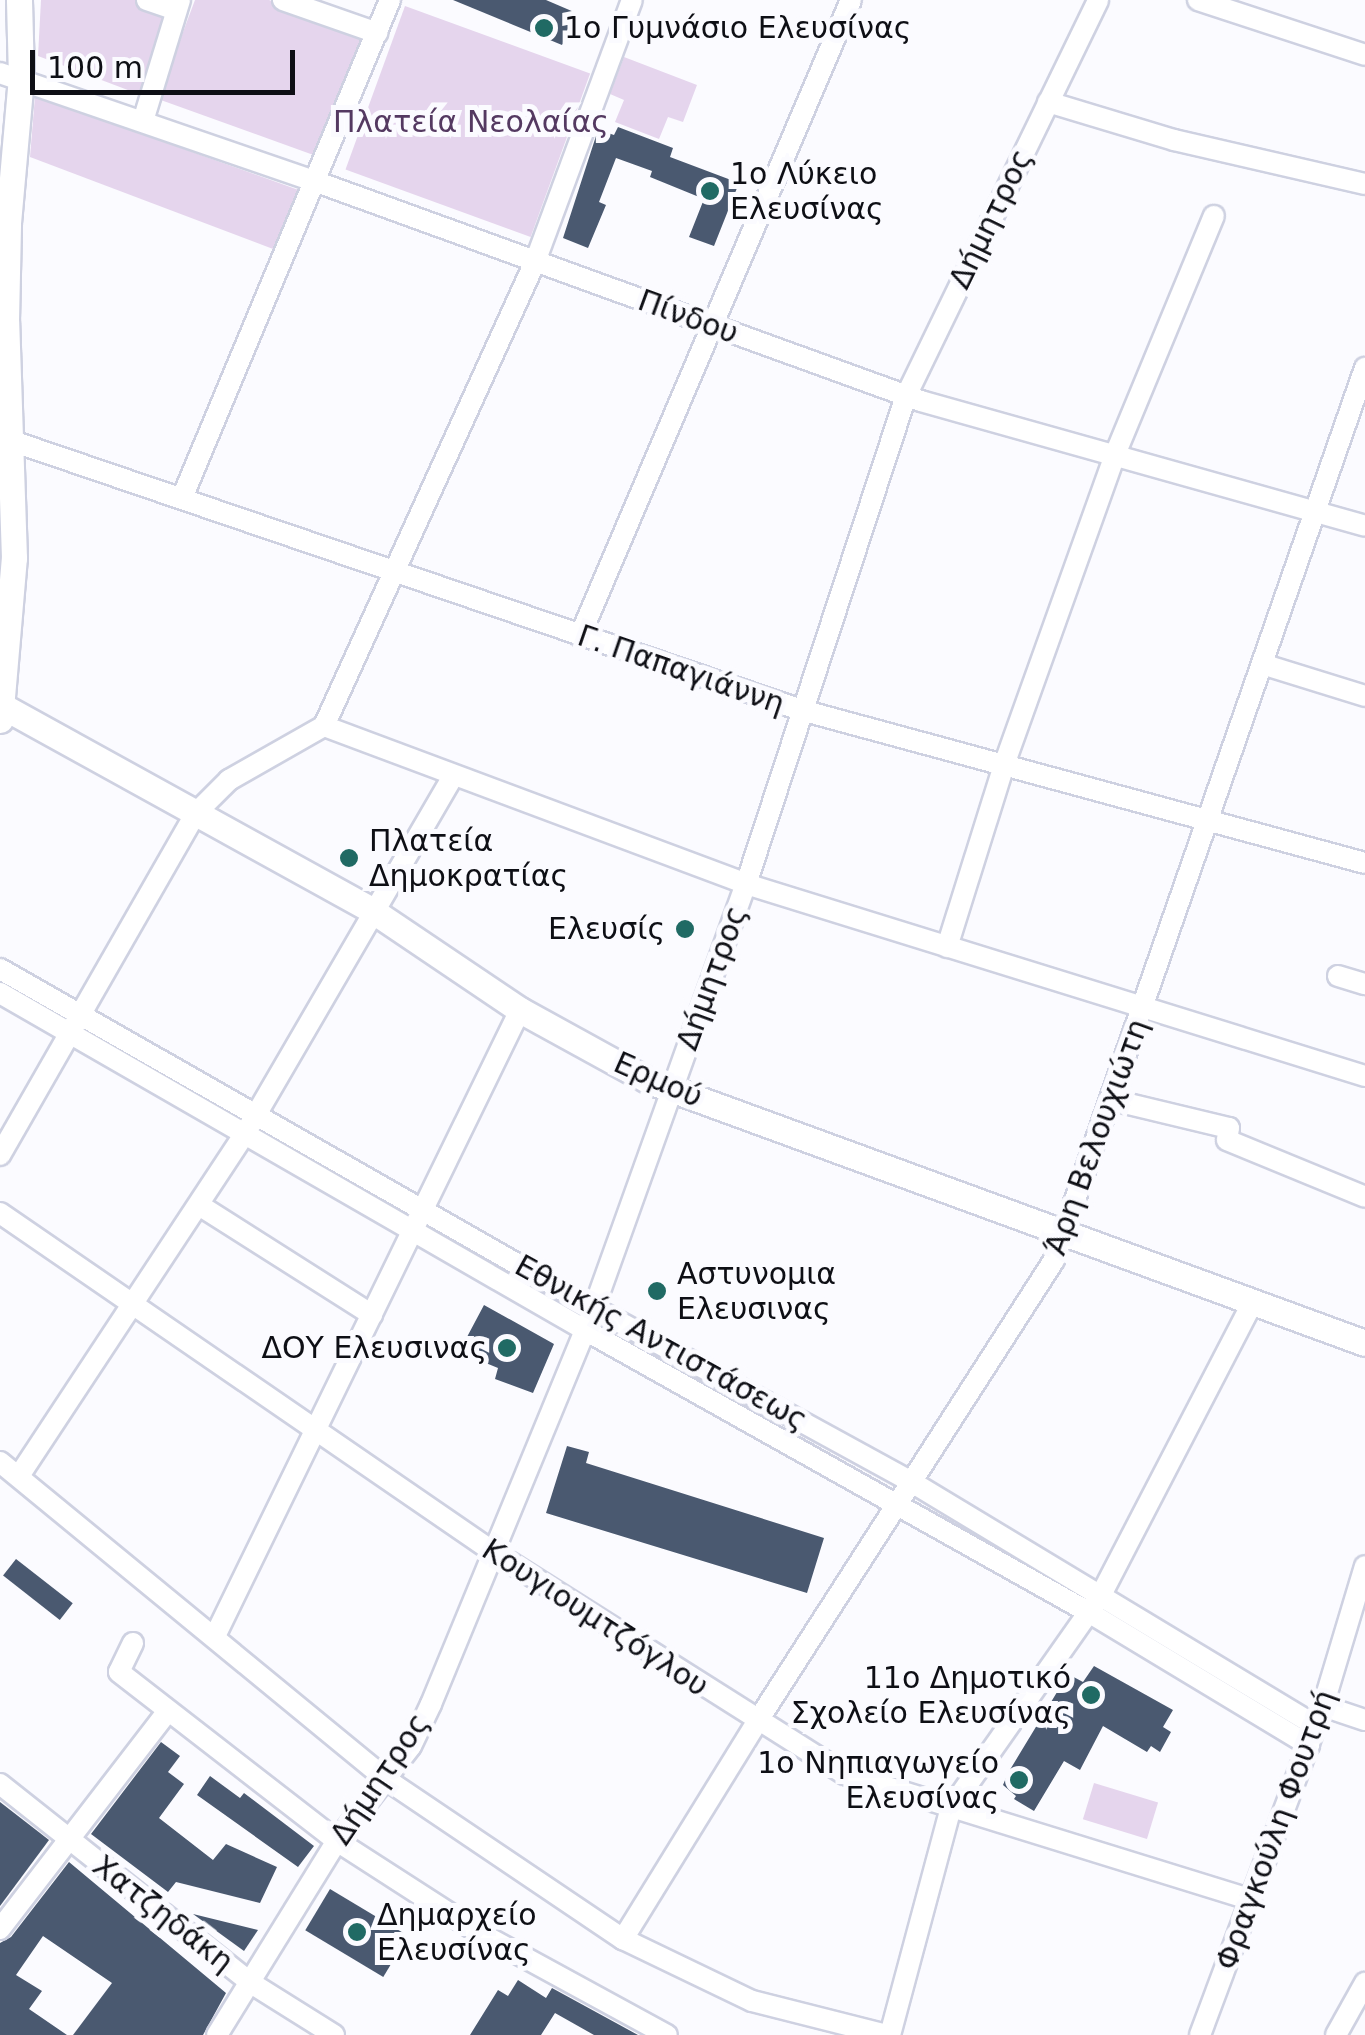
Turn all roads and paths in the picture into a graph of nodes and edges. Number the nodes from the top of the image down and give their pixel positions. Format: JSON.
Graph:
{"nodes":[{"id":1,"x":20,"y":0,"type":"edge"},
{"id":2,"x":147,"y":0,"type":"edge"},
{"id":3,"x":283,"y":0,"type":"edge"},
{"id":4,"x":390,"y":0,"type":"edge"},
{"id":5,"x":632,"y":0,"type":"edge"},
{"id":6,"x":851,"y":0,"type":"edge"},
{"id":7,"x":1098,"y":0,"type":"edge"},
{"id":8,"x":1198,"y":0,"type":"edge"},
{"id":9,"x":178,"y":5,"type":"edge"},
{"id":10,"x":377,"y":33,"type":"junction"},
{"id":11,"x":1365,"y":56,"type":"edge"},
{"id":12,"x":10,"y":75,"type":"edge"},
{"id":13,"x":1048,"y":102,"type":"junction"},
{"id":14,"x":143,"y":121,"type":"junction"},
{"id":15,"x":6,"y":153,"type":"edge"},
{"id":16,"x":317,"y":182,"type":"junction"},
{"id":17,"x":1365,"y":184,"type":"edge"},
{"id":18,"x":1214,"y":216,"type":"dead end"},
{"id":19,"x":4,"y":223,"type":"edge"},
{"id":20,"x":535,"y":262,"type":"junction"},
{"id":21,"x":710,"y":324,"type":"junction"},
{"id":22,"x":1365,"y":368,"type":"edge"},
{"id":23,"x":906,"y":396,"type":"junction"},
{"id":24,"x":5,"y":431,"type":"edge"},
{"id":25,"x":1114,"y":457,"type":"junction"},
{"id":26,"x":182,"y":498,"type":"junction"},
{"id":27,"x":7,"y":510,"type":"edge"},
{"id":28,"x":1315,"y":512,"type":"junction"},
{"id":29,"x":1365,"y":526,"type":"edge"},
{"id":30,"x":397,"y":571,"type":"junction"},
{"id":31,"x":580,"y":636,"type":"junction"},
{"id":32,"x":1265,"y":665,"type":"junction"},
{"id":33,"x":1365,"y":696,"type":"edge"},
{"id":34,"x":801,"y":710,"type":"junction"},
{"id":35,"x":1,"y":711,"type":"edge"},
{"id":36,"x":324,"y":726,"type":"junction"},
{"id":37,"x":1004,"y":766,"type":"junction"},
{"id":38,"x":452,"y":777,"type":"junction"},
{"id":39,"x":195,"y":814,"type":"junction"},
{"id":40,"x":1210,"y":822,"type":"junction"},
{"id":41,"x":1365,"y":863,"type":"edge"},
{"id":42,"x":746,"y":884,"type":"junction"},
{"id":43,"x":372,"y":911,"type":"junction"},
{"id":44,"x":946,"y":947,"type":"junction"},
{"id":45,"x":0,"y":969,"type":"edge"},
{"id":46,"x":1338,"y":976,"type":"dead end"},
{"id":47,"x":1365,"y":984,"type":"edge"},
{"id":48,"x":0,"y":993,"type":"edge"},
{"id":49,"x":1146,"y":1005,"type":"junction"},
{"id":50,"x":520,"y":1010,"type":"junction"},
{"id":51,"x":76,"y":1025,"type":"junction"},
{"id":52,"x":1365,"y":1076,"type":"edge"},
{"id":53,"x":672,"y":1090,"type":"junction"},
{"id":54,"x":1112,"y":1100,"type":"junction"},
{"id":55,"x":251,"y":1123,"type":"junction"},
{"id":56,"x":0,"y":1154,"type":"edge"},
{"id":57,"x":1365,"y":1196,"type":"edge"},
{"id":58,"x":199,"y":1205,"type":"junction"},
{"id":59,"x":421,"y":1209,"type":"junction"},
{"id":60,"x":0,"y":1213,"type":"edge"},
{"id":61,"x":412,"y":1228,"type":"junction"},
{"id":62,"x":1065,"y":1233,"type":"junction"},
{"id":63,"x":1253,"y":1302,"type":"junction"},
{"id":64,"x":133,"y":1305,"type":"junction"},
{"id":65,"x":594,"y":1308,"type":"junction"},
{"id":66,"x":372,"y":1315,"type":"junction"},
{"id":67,"x":585,"y":1330,"type":"junction"},
{"id":68,"x":1365,"y":1342,"type":"edge"},
{"id":69,"x":315,"y":1429,"type":"junction"},
{"id":70,"x":0,"y":1462,"type":"edge"},
{"id":71,"x":18,"y":1476,"type":"junction"},
{"id":72,"x":910,"y":1481,"type":"junction"},
{"id":73,"x":896,"y":1505,"type":"junction"},
{"id":74,"x":492,"y":1552,"type":"junction"},
{"id":75,"x":1365,"y":1566,"type":"edge"},
{"id":76,"x":1102,"y":1593,"type":"junction"},
{"id":77,"x":1090,"y":1613,"type":"junction"},
{"id":78,"x":215,"y":1636,"type":"junction"},
{"id":79,"x":133,"y":1643,"type":"dead end"},
{"id":80,"x":168,"y":1711,"type":"junction"},
{"id":81,"x":1365,"y":1720,"type":"edge"},
{"id":82,"x":756,"y":1722,"type":"junction"},
{"id":83,"x":1316,"y":1725,"type":"junction"},
{"id":84,"x":387,"y":1780,"type":"junction"},
{"id":85,"x":0,"y":1784,"type":"edge"},
{"id":86,"x":951,"y":1808,"type":"junction"},
{"id":87,"x":68,"y":1839,"type":"junction"},
{"id":88,"x":337,"y":1842,"type":"junction"},
{"id":89,"x":1251,"y":1900,"type":"junction"},
{"id":90,"x":0,"y":1929,"type":"edge"},
{"id":91,"x":623,"y":1939,"type":"junction"},
{"id":92,"x":250,"y":1983,"type":"junction"},
{"id":93,"x":1365,"y":1983,"type":"edge"},
{"id":94,"x":217,"y":2035,"type":"edge"},
{"id":95,"x":334,"y":2035,"type":"edge"},
{"id":96,"x":667,"y":2035,"type":"edge"},
{"id":97,"x":888,"y":2035,"type":"edge"},
{"id":98,"x":1200,"y":2035,"type":"edge"},
{"id":99,"x":1336,"y":2035,"type":"edge"}],
"edges":[{"from":1,"to":12,"type":"main road"},
{"from":2,"to":9,"type":"street"},
{"from":3,"to":10,"type":"street"},
{"from":4,"to":10,"type":"street"},
{"from":5,"to":20,"type":"street"},
{"from":6,"to":21,"type":"street"},
{"from":7,"to":13,"type":"street","name":"Δήμητρος"},
{"from":8,"to":11,"type":"street"},
{"from":9,"to":14,"type":"street"},
{"from":10,"to":16,"type":"street"},
{"from":12,"to":14,"type":"street","name":"Πίνδου"},
{"from":12,"to":15,"type":"main road"},
{"from":13,"to":17,"type":"street"},
{"from":13,"to":23,"type":"street","name":"Δήμητρος"},
{"from":14,"to":16,"type":"street","name":"Πίνδου"},
{"from":15,"to":19,"type":"main road"},
{"from":16,"to":20,"type":"street","name":"Πίνδου"},
{"from":16,"to":26,"type":"street"},
{"from":18,"to":25,"type":"street"},
{"from":19,"to":24,"type":"main road"},
{"from":20,"to":21,"type":"street","name":"Πίνδου"},
{"from":20,"to":30,"type":"street"},
{"from":21,"to":23,"type":"street","name":"Πίνδου"},
{"from":21,"to":31,"type":"street"},
{"from":22,"to":28,"type":"street","name":"Άρη Βελουχιώτη"},
{"from":23,"to":25,"type":"street","name":"Πίνδου"},
{"from":23,"to":34,"type":"street","name":"Δήμητρος"},
{"from":24,"to":26,"type":"street","name":"Γ. Παπαγιάννη"},
{"from":24,"to":27,"type":"main road"},
{"from":25,"to":28,"type":"street","name":"Πίνδου"},
{"from":25,"to":37,"type":"street"},
{"from":26,"to":30,"type":"street","name":"Γ. Παπαγιάννη"},
{"from":27,"to":35,"type":"main road"},
{"from":28,"to":29,"type":"street","name":"Πίνδου"},
{"from":28,"to":32,"type":"street","name":"Άρη Βελουχιώτη"},
{"from":30,"to":31,"type":"street","name":"Γ. Παπαγιάννη"},
{"from":30,"to":36,"type":"street"},
{"from":31,"to":34,"type":"street","name":"Γ. Παπαγιάννη"},
{"from":32,"to":33,"type":"street"},
{"from":32,"to":40,"type":"street","name":"Άρη Βελουχιώτη"},
{"from":34,"to":37,"type":"street","name":"Γ. Παπαγιάννη"},
{"from":34,"to":42,"type":"street","name":"Δήμητρος"},
{"from":35,"to":39,"type":"main road","name":"Ερμού"},
{"from":36,"to":38,"type":"street"},
{"from":36,"to":39,"type":"street"},
{"from":37,"to":40,"type":"street","name":"Γ. Παπαγιάννη"},
{"from":37,"to":44,"type":"street"},
{"from":38,"to":42,"type":"street"},
{"from":38,"to":43,"type":"street"},
{"from":39,"to":43,"type":"main road","name":"Ερμού"},
{"from":39,"to":51,"type":"street"},
{"from":40,"to":41,"type":"street","name":"Γ. Παπαγιάννη"},
{"from":40,"to":49,"type":"street","name":"Άρη Βελουχιώτη"},
{"from":42,"to":44,"type":"street"},
{"from":42,"to":53,"type":"street","name":"Δήμητρος"},
{"from":43,"to":50,"type":"main road","name":"Ερμού"},
{"from":43,"to":55,"type":"street"},
{"from":44,"to":49,"type":"street"},
{"from":45,"to":51,"type":"street","name":"Εθνικής Αντιστάσεως"},
{"from":46,"to":47,"type":"street"},
{"from":48,"to":51,"type":"street","name":"Εθνικής Αντιστάσεως"},
{"from":49,"to":52,"type":"street"},
{"from":49,"to":54,"type":"street","name":"Άρη Βελουχιώτη"},
{"from":50,"to":53,"type":"main road","name":"Ερμού"},
{"from":50,"to":59,"type":"street"},
{"from":51,"to":55,"type":"street","name":"Εθνικής Αντιστάσεως"},
{"from":51,"to":56,"type":"street"},
{"from":53,"to":62,"type":"main road","name":"Ερμού"},
{"from":53,"to":65,"type":"street","name":"Δήμητρος"},
{"from":54,"to":57,"type":"street"},
{"from":54,"to":62,"type":"street","name":"Άρη Βελουχιώτη"},
{"from":55,"to":58,"type":"street"},
{"from":55,"to":59,"type":"street","name":"Εθνικής Αντιστάσεως"},
{"from":55,"to":61,"type":"street","name":"Εθνικής Αντιστάσεως"},
{"from":58,"to":64,"type":"street"},
{"from":58,"to":66,"type":"street"},
{"from":59,"to":61,"type":"street"},
{"from":59,"to":65,"type":"street","name":"Εθνικής Αντιστάσεως"},
{"from":60,"to":64,"type":"street","name":"Κουγιουμτζόγλου"},
{"from":61,"to":66,"type":"street"},
{"from":61,"to":67,"type":"street","name":"Εθνικής Αντιστάσεως"},
{"from":62,"to":63,"type":"main road","name":"Ερμού"},
{"from":62,"to":72,"type":"street","name":"Άρη Βελουχιώτη"},
{"from":63,"to":68,"type":"main road","name":"Ερμού"},
{"from":63,"to":76,"type":"street"},
{"from":64,"to":69,"type":"street","name":"Κουγιουμτζόγλου"},
{"from":64,"to":71,"type":"street"},
{"from":65,"to":67,"type":"street","name":"Δήμητρος"},
{"from":65,"to":72,"type":"street","name":"Εθνικής Αντιστάσεως"},
{"from":66,"to":69,"type":"street"},
{"from":67,"to":73,"type":"street","name":"Εθνικής Αντιστάσεως"},
{"from":67,"to":74,"type":"street","name":"Δήμητρος"},
{"from":69,"to":74,"type":"street","name":"Κουγιουμτζόγλου"},
{"from":69,"to":78,"type":"street"},
{"from":70,"to":71,"type":"street"},
{"from":71,"to":78,"type":"street"},
{"from":72,"to":73,"type":"street","name":"Άρη Βελουχιώτη"},
{"from":72,"to":76,"type":"street","name":"Εθνικής Αντιστάσεως"},
{"from":73,"to":77,"type":"street","name":"Εθνικής Αντιστάσεως"},
{"from":73,"to":82,"type":"street","name":"Άρη Βελουχιώτη"},
{"from":74,"to":82,"type":"street","name":"Κουγιουμτζόγλου"},
{"from":74,"to":84,"type":"street","name":"Δήμητρος"},
{"from":75,"to":83,"type":"street","name":"Φραγκούλη Φουτρή"},
{"from":76,"to":77,"type":"street"},
{"from":76,"to":83,"type":"street","name":"Εθνικής Αντιστάσεως"},
{"from":77,"to":83,"type":"street","name":"Εθνικής Αντιστάσεως"},
{"from":77,"to":86,"type":"street"},
{"from":78,"to":84,"type":"street"},
{"from":79,"to":80,"type":"street"},
{"from":80,"to":87,"type":"street"},
{"from":80,"to":88,"type":"street"},
{"from":81,"to":83,"type":"street"},
{"from":82,"to":86,"type":"street","name":"Κουγιουμτζόγλου"},
{"from":82,"to":91,"type":"street","name":"Άρη Βελουχιώτη"},
{"from":83,"to":89,"type":"street","name":"Φραγκούλη Φουτρή"},
{"from":84,"to":88,"type":"street","name":"Δήμητρος"},
{"from":84,"to":91,"type":"street"},
{"from":85,"to":87,"type":"street","name":"Χατζηδάκη"},
{"from":86,"to":89,"type":"street","name":"Κουγιουμτζόγλου"},
{"from":86,"to":97,"type":"street"},
{"from":87,"to":90,"type":"street"},
{"from":87,"to":92,"type":"street","name":"Χατζηδάκη"},
{"from":88,"to":92,"type":"street","name":"Δήμητρος"},
{"from":88,"to":96,"type":"street"},
{"from":89,"to":98,"type":"street","name":"Φραγκούλη Φουτρή"},
{"from":91,"to":97,"type":"street"},
{"from":92,"to":94,"type":"street","name":"Δήμητρος"},
{"from":92,"to":95,"type":"street","name":"Χατζηδάκη"},
{"from":93,"to":99,"type":"street"}]}
